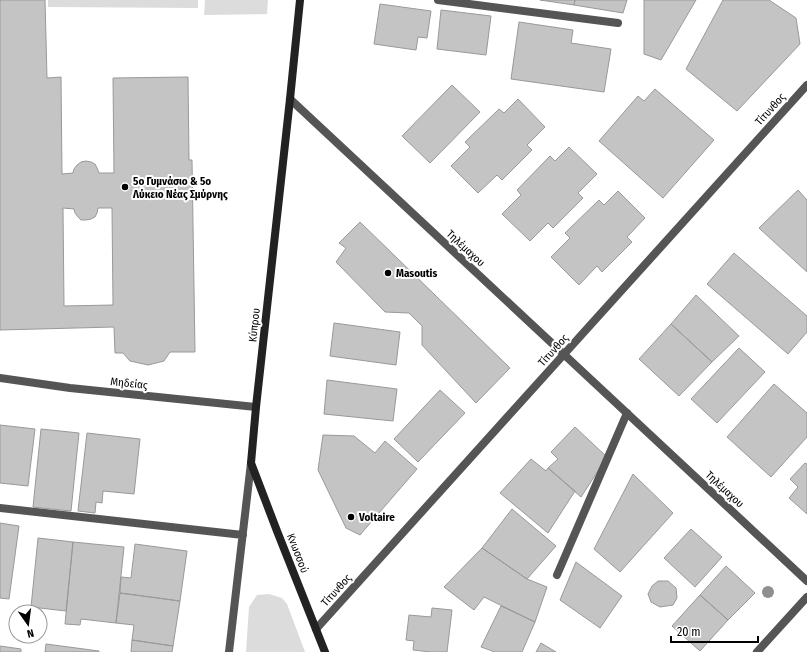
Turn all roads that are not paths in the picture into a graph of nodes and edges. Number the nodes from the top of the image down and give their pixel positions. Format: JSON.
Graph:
{"nodes":[{"id":1,"x":300,"y":0,"type":"edge"},
{"id":2,"x":438,"y":0,"type":"edge"},
{"id":3,"x":618,"y":23,"type":"dead end"},
{"id":4,"x":807,"y":85,"type":"edge"},
{"id":5,"x":290,"y":99,"type":"junction"},
{"id":6,"x":564,"y":354,"type":"junction"},
{"id":7,"x":0,"y":378,"type":"edge"},
{"id":8,"x":256,"y":407,"type":"junction"},
{"id":9,"x":628,"y":413,"type":"junction"},
{"id":10,"x":251,"y":463,"type":"junction"},
{"id":11,"x":0,"y":508,"type":"edge"},
{"id":12,"x":243,"y":535,"type":"junction"},
{"id":13,"x":557,"y":575,"type":"dead end"},
{"id":14,"x":807,"y":581,"type":"edge"},
{"id":15,"x":807,"y":597,"type":"edge"},
{"id":16,"x":316,"y":629,"type":"junction"},
{"id":17,"x":229,"y":652,"type":"edge"},
{"id":18,"x":325,"y":652,"type":"edge"},
{"id":19,"x":757,"y":652,"type":"edge"}],
"edges":[{"from":1,"to":5,"type":"street","name":"Κύπρου"},
{"from":2,"to":3,"type":"street"},
{"from":4,"to":6,"type":"street","name":"Τίτυνθος"},
{"from":5,"to":6,"type":"street","name":"Τηλέμαχου"},
{"from":5,"to":8,"type":"street","name":"Κύπρου"},
{"from":6,"to":9,"type":"street","name":"Τηλέμαχου"},
{"from":6,"to":16,"type":"street","name":"Τίτυνθος"},
{"from":7,"to":8,"type":"street","name":"Μηδείας"},
{"from":8,"to":10,"type":"street","name":"Κύπρου"},
{"from":9,"to":13,"type":"street"},
{"from":9,"to":14,"type":"street","name":"Τηλέμαχου"},
{"from":10,"to":12,"type":"street","name":"Κύπρου"},
{"from":10,"to":16,"type":"street","name":"Κνωσσού"},
{"from":11,"to":12,"type":"street"},
{"from":12,"to":17,"type":"street","name":"Κύπρου"},
{"from":15,"to":19,"type":"street"},
{"from":16,"to":18,"type":"street","name":"Κνωσσού"}]}
